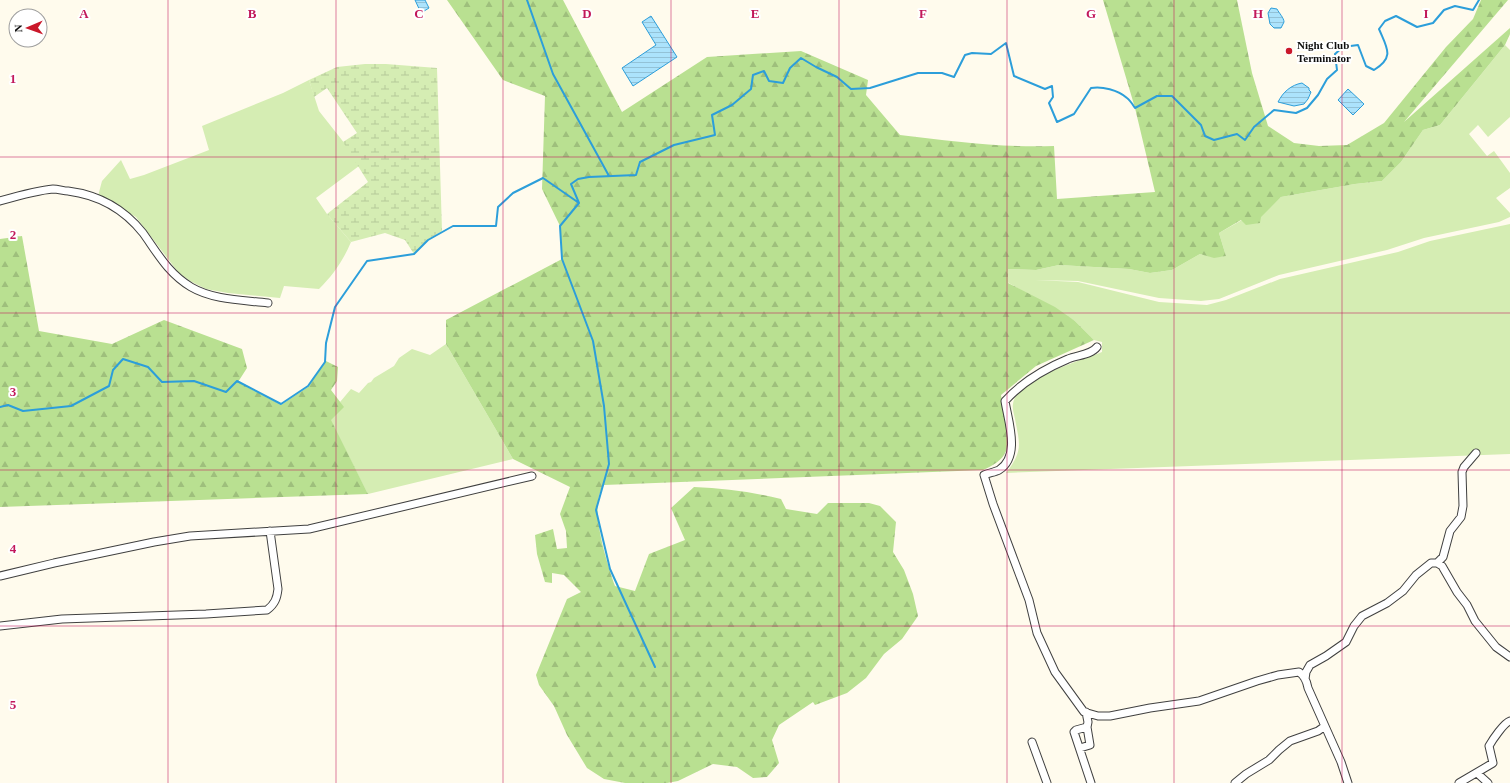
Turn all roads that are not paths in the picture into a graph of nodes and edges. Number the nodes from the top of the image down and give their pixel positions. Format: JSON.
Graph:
{"nodes":[{"id":1,"x":0,"y":201,"type":"edge"},
{"id":2,"x":268,"y":303,"type":"dead end"},
{"id":3,"x":1096,"y":347,"type":"dead end"},
{"id":4,"x":1476,"y":453,"type":"dead end"},
{"id":5,"x":532,"y":476,"type":"dead end"},
{"id":6,"x":270,"y":531,"type":"junction"},
{"id":7,"x":1437,"y":563,"type":"junction"},
{"id":8,"x":0,"y":576,"type":"edge"},
{"id":9,"x":0,"y":626,"type":"edge"},
{"id":10,"x":1510,"y":657,"type":"edge"},
{"id":11,"x":1305,"y":678,"type":"junction"},
{"id":12,"x":1086,"y":712,"type":"junction"},
{"id":13,"x":1510,"y":721,"type":"edge"},
{"id":14,"x":1325,"y":726,"type":"junction"},
{"id":15,"x":1087,"y":727,"type":"junction"},
{"id":16,"x":1032,"y":742,"type":"dead end"},
{"id":17,"x":1080,"y":748,"type":"junction"},
{"id":18,"x":1477,"y":773,"type":"junction"},
{"id":19,"x":1047,"y":783,"type":"edge"},
{"id":20,"x":1091,"y":783,"type":"edge"},
{"id":21,"x":1235,"y":783,"type":"edge"},
{"id":22,"x":1348,"y":783,"type":"edge"},
{"id":23,"x":1459,"y":783,"type":"edge"},
{"id":24,"x":1488,"y":783,"type":"edge"}],
"edges":[{"from":1,"to":2,"type":"street"},
{"from":3,"to":12,"type":"street"},
{"from":4,"to":7,"type":"street"},
{"from":5,"to":6,"type":"street"},
{"from":6,"to":8,"type":"street"},
{"from":6,"to":9,"type":"street"},
{"from":7,"to":10,"type":"street"},
{"from":7,"to":11,"type":"street"},
{"from":11,"to":12,"type":"street"},
{"from":11,"to":14,"type":"street"},
{"from":12,"to":15,"type":"street"},
{"from":13,"to":18,"type":"street"},
{"from":14,"to":21,"type":"street"},
{"from":14,"to":22,"type":"street"},
{"from":15,"to":17,"type":"street"},
{"from":15,"to":17,"type":"street"},
{"from":16,"to":19,"type":"street"},
{"from":17,"to":20,"type":"street"},
{"from":18,"to":23,"type":"street"},
{"from":18,"to":24,"type":"street"}]}
